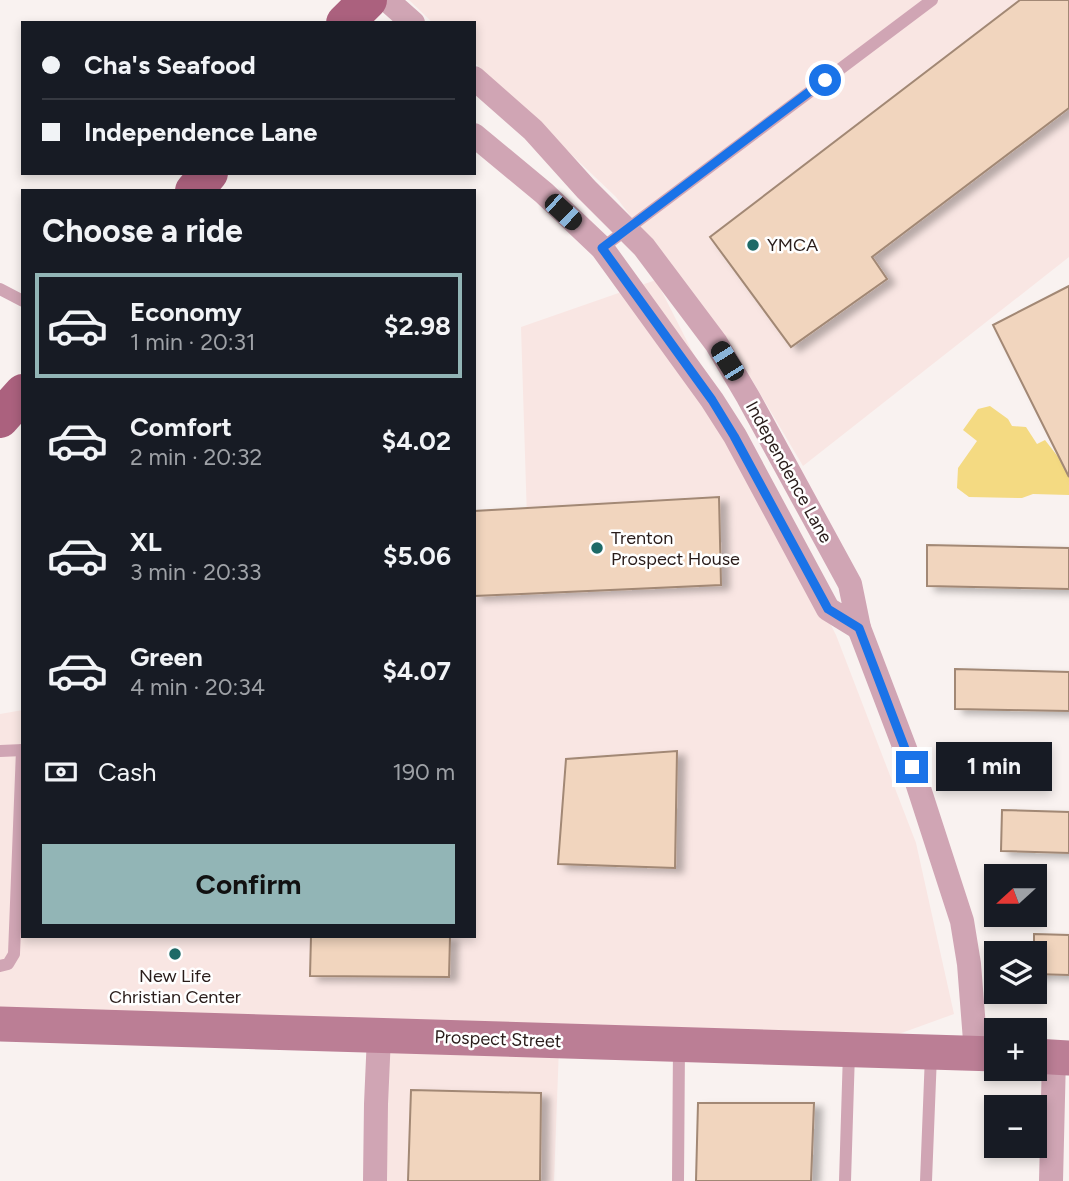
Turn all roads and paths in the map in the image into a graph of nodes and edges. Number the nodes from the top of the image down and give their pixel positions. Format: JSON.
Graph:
{"nodes":[{"id":1,"x":387,"y":0,"type":"edge"},
{"id":2,"x":932,"y":0,"type":"edge"},
{"id":3,"x":411,"y":21,"type":"edge"},
{"id":4,"x":476,"y":80,"type":"edge"},
{"id":5,"x":476,"y":137,"type":"edge"},
{"id":6,"x":207,"y":175,"type":"edge"},
{"id":7,"x":196,"y":189,"type":"edge"},
{"id":8,"x":627,"y":230,"type":"junction"},
{"id":9,"x":602,"y":248,"type":"junction"},
{"id":10,"x":0,"y":289,"type":"edge"},
{"id":11,"x":21,"y":300,"type":"edge"},
{"id":12,"x":21,"y":395,"type":"edge"},
{"id":13,"x":0,"y":419,"type":"edge"},
{"id":14,"x":859,"y":628,"type":"junction"},
{"id":15,"x":21,"y":750,"type":"edge"},
{"id":16,"x":0,"y":751,"type":"edge"},
{"id":17,"x":21,"y":776,"type":"edge"},
{"id":18,"x":0,"y":966,"type":"edge"},
{"id":19,"x":0,"y":1024,"type":"edge"},
{"id":20,"x":379,"y":1036,"type":"junction"},
{"id":21,"x":984,"y":1043,"type":"edge"},
{"id":22,"x":679,"y":1044,"type":"junction"},
{"id":23,"x":849,"y":1049,"type":"junction"},
{"id":24,"x":931,"y":1051,"type":"junction"},
{"id":25,"x":984,"y":1054,"type":"edge"},
{"id":26,"x":1052,"y":1057,"type":"edge"},
{"id":27,"x":1060,"y":1138,"type":"edge"},
{"id":28,"x":375,"y":1181,"type":"edge"},
{"id":29,"x":678,"y":1181,"type":"edge"},
{"id":30,"x":845,"y":1181,"type":"edge"},
{"id":31,"x":926,"y":1181,"type":"edge"},
{"id":32,"x":1051,"y":1181,"type":"edge"}],
"edges":[{"from":1,"to":3,"type":"street"},
{"from":2,"to":8,"type":"lane"},
{"from":4,"to":8,"type":"street","name":"Independence Lane"},
{"from":5,"to":9,"type":"street","name":"Independence Lane"},
{"from":6,"to":7,"type":"main road"},
{"from":8,"to":9,"type":"lane"},
{"from":8,"to":14,"type":"street","name":"Independence Lane"},
{"from":9,"to":14,"type":"street","name":"Independence Lane"},
{"from":10,"to":11,"type":"lane"},
{"from":12,"to":13,"type":"main road"},
{"from":14,"to":21,"type":"street","name":"Independence Lane"},
{"from":15,"to":16,"type":"lane"},
{"from":17,"to":18,"type":"lane"},
{"from":19,"to":20,"type":"street","name":"Prospect Street"},
{"from":20,"to":22,"type":"street","name":"Prospect Street"},
{"from":20,"to":28,"type":"street"},
{"from":22,"to":23,"type":"street","name":"Prospect Street"},
{"from":22,"to":29,"type":"lane"},
{"from":23,"to":24,"type":"street","name":"Prospect Street"},
{"from":23,"to":30,"type":"lane"},
{"from":24,"to":25,"type":"street","name":"Prospect Street"},
{"from":24,"to":31,"type":"lane"},
{"from":26,"to":27,"type":"street"},
{"from":27,"to":32,"type":"street"}]}
